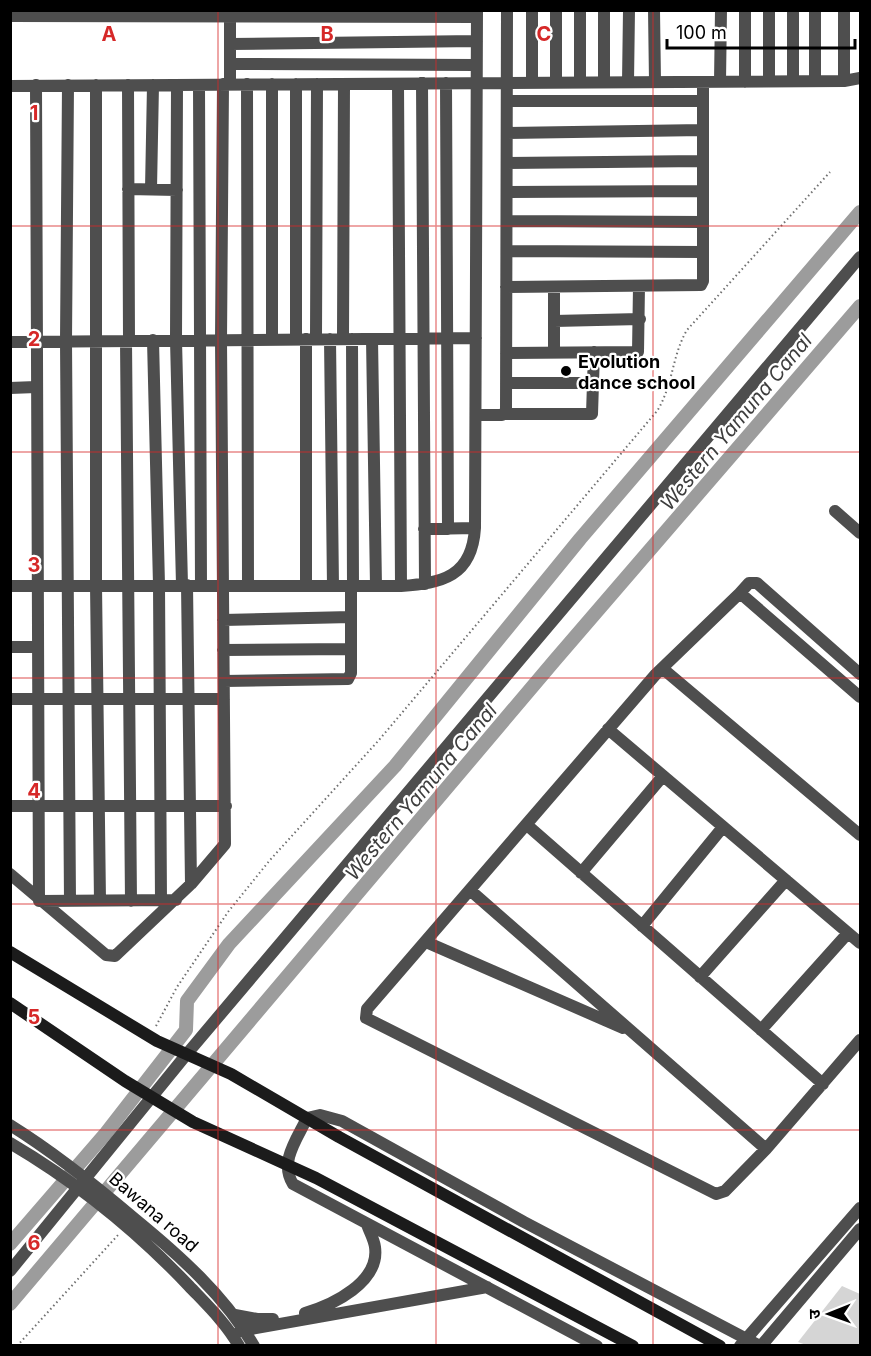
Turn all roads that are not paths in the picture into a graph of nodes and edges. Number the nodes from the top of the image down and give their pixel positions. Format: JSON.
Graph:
{"nodes":[{"id":1,"x":507,"y":10,"type":"edge"},
{"id":2,"x":532,"y":10,"type":"edge"},
{"id":3,"x":556,"y":10,"type":"edge"},
{"id":4,"x":580,"y":10,"type":"edge"},
{"id":5,"x":604,"y":10,"type":"edge"},
{"id":6,"x":629,"y":10,"type":"edge"},
{"id":7,"x":654,"y":10,"type":"edge"},
{"id":8,"x":721,"y":10,"type":"edge"},
{"id":9,"x":745,"y":10,"type":"edge"},
{"id":10,"x":769,"y":10,"type":"edge"},
{"id":11,"x":793,"y":10,"type":"edge"},
{"id":12,"x":815,"y":10,"type":"edge"},
{"id":13,"x":844,"y":10,"type":"edge"},
{"id":14,"x":230,"y":14,"type":"edge"},
{"id":15,"x":477,"y":14,"type":"edge"},
{"id":16,"x":10,"y":16,"type":"edge"},
{"id":17,"x":477,"y":41,"type":"junction"},
{"id":18,"x":230,"y":44,"type":"junction"},
{"id":19,"x":230,"y":64,"type":"junction"},
{"id":20,"x":476,"y":65,"type":"junction"},
{"id":21,"x":861,"y":78,"type":"edge"},
{"id":22,"x":769,"y":81,"type":"junction"},
{"id":23,"x":793,"y":81,"type":"junction"},
{"id":24,"x":815,"y":81,"type":"junction"},
{"id":25,"x":844,"y":81,"type":"junction"},
{"id":26,"x":580,"y":82,"type":"junction"},
{"id":27,"x":604,"y":82,"type":"junction"},
{"id":28,"x":628,"y":82,"type":"junction"},
{"id":29,"x":655,"y":82,"type":"junction"},
{"id":30,"x":702,"y":82,"type":"junction"},
{"id":31,"x":720,"y":82,"type":"junction"},
{"id":32,"x":745,"y":82,"type":"junction"},
{"id":33,"x":422,"y":83,"type":"junction"},
{"id":34,"x":446,"y":83,"type":"junction"},
{"id":35,"x":476,"y":83,"type":"junction"},
{"id":36,"x":507,"y":83,"type":"junction"},
{"id":37,"x":531,"y":83,"type":"junction"},
{"id":38,"x":556,"y":83,"type":"junction"},
{"id":39,"x":227,"y":84,"type":"junction"},
{"id":40,"x":247,"y":84,"type":"junction"},
{"id":41,"x":272,"y":84,"type":"junction"},
{"id":42,"x":296,"y":84,"type":"junction"},
{"id":43,"x":317,"y":84,"type":"junction"},
{"id":44,"x":344,"y":84,"type":"junction"},
{"id":45,"x":398,"y":84,"type":"junction"},
{"id":46,"x":68,"y":85,"type":"junction"},
{"id":47,"x":96,"y":85,"type":"junction"},
{"id":48,"x":128,"y":85,"type":"junction"},
{"id":49,"x":153,"y":85,"type":"junction"},
{"id":50,"x":177,"y":85,"type":"junction"},
{"id":51,"x":199,"y":85,"type":"junction"},
{"id":52,"x":10,"y":86,"type":"edge"},
{"id":53,"x":36,"y":86,"type":"junction"},
{"id":54,"x":507,"y":101,"type":"junction"},
{"id":55,"x":703,"y":101,"type":"junction"},
{"id":56,"x":703,"y":130,"type":"junction"},
{"id":57,"x":507,"y":133,"type":"junction"},
{"id":58,"x":703,"y":161,"type":"junction"},
{"id":59,"x":507,"y":163,"type":"junction"},
{"id":60,"x":128,"y":189,"type":"junction"},
{"id":61,"x":151,"y":189,"type":"junction"},
{"id":62,"x":177,"y":190,"type":"junction"},
{"id":63,"x":703,"y":191,"type":"junction"},
{"id":64,"x":507,"y":192,"type":"junction"},
{"id":65,"x":507,"y":220,"type":"junction"},
{"id":66,"x":703,"y":222,"type":"junction"},
{"id":67,"x":507,"y":251,"type":"junction"},
{"id":68,"x":703,"y":252,"type":"junction"},
{"id":69,"x":861,"y":257,"type":"edge"},
{"id":70,"x":639,"y":286,"type":"junction"},
{"id":71,"x":507,"y":287,"type":"junction"},
{"id":72,"x":554,"y":287,"type":"junction"},
{"id":73,"x":639,"y":320,"type":"junction"},
{"id":74,"x":554,"y":321,"type":"junction"},
{"id":75,"x":422,"y":338,"type":"junction"},
{"id":76,"x":448,"y":338,"type":"junction"},
{"id":77,"x":476,"y":338,"type":"junction"},
{"id":78,"x":272,"y":339,"type":"junction"},
{"id":79,"x":306,"y":339,"type":"junction"},
{"id":80,"x":330,"y":339,"type":"junction"},
{"id":81,"x":348,"y":339,"type":"junction"},
{"id":82,"x":372,"y":339,"type":"junction"},
{"id":83,"x":399,"y":339,"type":"junction"},
{"id":84,"x":153,"y":340,"type":"junction"},
{"id":85,"x":176,"y":340,"type":"junction"},
{"id":86,"x":198,"y":340,"type":"junction"},
{"id":87,"x":222,"y":340,"type":"junction"},
{"id":88,"x":247,"y":340,"type":"junction"},
{"id":89,"x":36,"y":341,"type":"junction"},
{"id":90,"x":66,"y":341,"type":"junction"},
{"id":91,"x":96,"y":341,"type":"junction"},
{"id":92,"x":127,"y":341,"type":"junction"},
{"id":93,"x":10,"y":342,"type":"edge"},
{"id":94,"x":554,"y":352,"type":"junction"},
{"id":95,"x":594,"y":352,"type":"junction"},
{"id":96,"x":506,"y":353,"type":"junction"},
{"id":97,"x":506,"y":383,"type":"junction"},
{"id":98,"x":594,"y":383,"type":"junction"},
{"id":99,"x":36,"y":387,"type":"junction"},
{"id":100,"x":10,"y":388,"type":"edge"},
{"id":101,"x":504,"y":414,"type":"junction"},
{"id":102,"x":476,"y":415,"type":"junction"},
{"id":103,"x":835,"y":511,"type":"dead end"},
{"id":104,"x":475,"y":528,"type":"junction"},
{"id":105,"x":424,"y":529,"type":"junction"},
{"id":106,"x":448,"y":529,"type":"junction"},
{"id":107,"x":861,"y":533,"type":"edge"},
{"id":108,"x":425,"y":584,"type":"junction"},
{"id":109,"x":68,"y":585,"type":"junction"},
{"id":110,"x":96,"y":585,"type":"junction"},
{"id":111,"x":128,"y":585,"type":"junction"},
{"id":112,"x":159,"y":585,"type":"junction"},
{"id":113,"x":185,"y":585,"type":"junction"},
{"id":114,"x":201,"y":585,"type":"junction"},
{"id":115,"x":222,"y":585,"type":"junction"},
{"id":116,"x":248,"y":585,"type":"junction"},
{"id":117,"x":10,"y":586,"type":"edge"},
{"id":118,"x":38,"y":586,"type":"junction"},
{"id":119,"x":306,"y":586,"type":"junction"},
{"id":120,"x":333,"y":586,"type":"junction"},
{"id":121,"x":352,"y":586,"type":"junction"},
{"id":122,"x":376,"y":586,"type":"junction"},
{"id":123,"x":400,"y":586,"type":"junction"},
{"id":124,"x":740,"y":593,"type":"junction"},
{"id":125,"x":351,"y":617,"type":"junction"},
{"id":126,"x":223,"y":620,"type":"junction"},
{"id":127,"x":10,"y":647,"type":"edge"},
{"id":128,"x":38,"y":647,"type":"junction"},
{"id":129,"x":351,"y":649,"type":"junction"},
{"id":130,"x":223,"y":650,"type":"junction"},
{"id":131,"x":662,"y":668,"type":"junction"},
{"id":132,"x":861,"y":674,"type":"edge"},
{"id":133,"x":224,"y":681,"type":"junction"},
{"id":134,"x":861,"y":697,"type":"edge"},
{"id":135,"x":10,"y":699,"type":"edge"},
{"id":136,"x":38,"y":699,"type":"junction"},
{"id":137,"x":68,"y":699,"type":"junction"},
{"id":138,"x":97,"y":699,"type":"junction"},
{"id":139,"x":129,"y":699,"type":"junction"},
{"id":140,"x":160,"y":699,"type":"junction"},
{"id":141,"x":189,"y":699,"type":"junction"},
{"id":142,"x":224,"y":699,"type":"junction"},
{"id":143,"x":608,"y":729,"type":"junction"},
{"id":144,"x":663,"y":776,"type":"junction"},
{"id":145,"x":10,"y":806,"type":"edge"},
{"id":146,"x":39,"y":806,"type":"junction"},
{"id":147,"x":69,"y":806,"type":"junction"},
{"id":148,"x":99,"y":806,"type":"junction"},
{"id":149,"x":130,"y":806,"type":"junction"},
{"id":150,"x":160,"y":806,"type":"junction"},
{"id":151,"x":190,"y":806,"type":"junction"},
{"id":152,"x":226,"y":806,"type":"junction"},
{"id":153,"x":527,"y":825,"type":"junction"},
{"id":154,"x":723,"y":827,"type":"junction"},
{"id":155,"x":861,"y":836,"type":"edge"},
{"id":156,"x":581,"y":873,"type":"junction"},
{"id":157,"x":10,"y":874,"type":"edge"},
{"id":158,"x":786,"y":880,"type":"junction"},
{"id":159,"x":191,"y":884,"type":"junction"},
{"id":160,"x":471,"y":891,"type":"junction"},
{"id":161,"x":176,"y":900,"type":"junction"},
{"id":162,"x":100,"y":901,"type":"junction"},
{"id":163,"x":130,"y":901,"type":"junction"},
{"id":164,"x":161,"y":901,"type":"junction"},
{"id":165,"x":39,"y":902,"type":"junction"},
{"id":166,"x":70,"y":902,"type":"junction"},
{"id":167,"x":642,"y":926,"type":"junction"},
{"id":168,"x":848,"y":933,"type":"junction"},
{"id":169,"x":426,"y":942,"type":"junction"},
{"id":170,"x":861,"y":943,"type":"edge"},
{"id":171,"x":10,"y":952,"type":"edge"},
{"id":172,"x":700,"y":977,"type":"junction"},
{"id":173,"x":10,"y":1003,"type":"edge"},
{"id":174,"x":760,"y":1030,"type":"junction"},
{"id":175,"x":634,"y":1033,"type":"junction"},
{"id":176,"x":861,"y":1040,"type":"edge"},
{"id":177,"x":185,"y":1055,"type":"junction"},
{"id":178,"x":823,"y":1084,"type":"junction"},
{"id":179,"x":153,"y":1097,"type":"junction"},
{"id":180,"x":307,"y":1118,"type":"junction"},
{"id":181,"x":10,"y":1125,"type":"edge"},
{"id":182,"x":10,"y":1143,"type":"edge"},
{"id":183,"x":766,"y":1149,"type":"junction"},
{"id":184,"x":286,"y":1164,"type":"junction"},
{"id":185,"x":85,"y":1183,"type":"junction"},
{"id":186,"x":861,"y":1208,"type":"edge"},
{"id":187,"x":116,"y":1209,"type":"junction"},
{"id":188,"x":367,"y":1224,"type":"junction"},
{"id":189,"x":861,"y":1229,"type":"edge"},
{"id":190,"x":10,"y":1270,"type":"edge"},
{"id":191,"x":487,"y":1287,"type":"junction"},
{"id":192,"x":235,"y":1315,"type":"junction"},
{"id":193,"x":245,"y":1330,"type":"junction"},
{"id":194,"x":232,"y":1333,"type":"junction"},
{"id":195,"x":743,"y":1342,"type":"edge"},
{"id":196,"x":239,"y":1346,"type":"edge"},
{"id":197,"x":254,"y":1346,"type":"edge"},
{"id":198,"x":597,"y":1346,"type":"edge"},
{"id":199,"x":633,"y":1346,"type":"edge"},
{"id":200,"x":720,"y":1346,"type":"edge"},
{"id":201,"x":760,"y":1346,"type":"edge"}],
"edges":[{"from":1,"to":36,"type":"street"},
{"from":2,"to":37,"type":"street"},
{"from":3,"to":38,"type":"street"},
{"from":4,"to":26,"type":"street"},
{"from":5,"to":27,"type":"street"},
{"from":6,"to":28,"type":"street"},
{"from":7,"to":29,"type":"street"},
{"from":8,"to":31,"type":"street"},
{"from":9,"to":32,"type":"street"},
{"from":10,"to":22,"type":"street"},
{"from":11,"to":23,"type":"street"},
{"from":12,"to":24,"type":"street"},
{"from":13,"to":25,"type":"street"},
{"from":14,"to":15,"type":"street"},
{"from":14,"to":16,"type":"street"},
{"from":14,"to":18,"type":"street"},
{"from":15,"to":17,"type":"street"},
{"from":17,"to":18,"type":"street"},
{"from":17,"to":20,"type":"street"},
{"from":18,"to":19,"type":"street"},
{"from":19,"to":20,"type":"street"},
{"from":19,"to":39,"type":"street"},
{"from":20,"to":35,"type":"street"},
{"from":21,"to":25,"type":"street"},
{"from":22,"to":23,"type":"street"},
{"from":22,"to":32,"type":"street"},
{"from":23,"to":24,"type":"street"},
{"from":24,"to":25,"type":"street"},
{"from":26,"to":27,"type":"street"},
{"from":26,"to":38,"type":"street"},
{"from":27,"to":28,"type":"street"},
{"from":28,"to":29,"type":"street"},
{"from":29,"to":30,"type":"street"},
{"from":30,"to":31,"type":"street"},
{"from":30,"to":55,"type":"street"},
{"from":31,"to":32,"type":"street"},
{"from":33,"to":34,"type":"street"},
{"from":33,"to":45,"type":"street"},
{"from":33,"to":75,"type":"street"},
{"from":34,"to":35,"type":"street"},
{"from":34,"to":76,"type":"street"},
{"from":35,"to":36,"type":"street"},
{"from":35,"to":77,"type":"street"},
{"from":36,"to":37,"type":"street"},
{"from":36,"to":54,"type":"street"},
{"from":37,"to":38,"type":"street"},
{"from":39,"to":40,"type":"street"},
{"from":39,"to":51,"type":"street"},
{"from":39,"to":87,"type":"street"},
{"from":40,"to":41,"type":"street"},
{"from":40,"to":88,"type":"street"},
{"from":41,"to":42,"type":"street"},
{"from":41,"to":78,"type":"street"},
{"from":42,"to":43,"type":"street"},
{"from":42,"to":79,"type":"street"},
{"from":43,"to":44,"type":"street"},
{"from":43,"to":79,"type":"street"},
{"from":44,"to":45,"type":"street"},
{"from":44,"to":81,"type":"street"},
{"from":45,"to":83,"type":"street"},
{"from":46,"to":47,"type":"street"},
{"from":46,"to":53,"type":"street"},
{"from":46,"to":90,"type":"street"},
{"from":47,"to":48,"type":"street"},
{"from":47,"to":91,"type":"street"},
{"from":48,"to":49,"type":"street"},
{"from":48,"to":60,"type":"street"},
{"from":49,"to":50,"type":"street"},
{"from":49,"to":61,"type":"street"},
{"from":50,"to":51,"type":"street"},
{"from":50,"to":62,"type":"street"},
{"from":51,"to":86,"type":"street"},
{"from":52,"to":53,"type":"street"},
{"from":53,"to":89,"type":"street"},
{"from":54,"to":55,"type":"street"},
{"from":54,"to":57,"type":"street"},
{"from":55,"to":56,"type":"street"},
{"from":56,"to":57,"type":"street"},
{"from":56,"to":58,"type":"street"},
{"from":57,"to":59,"type":"street"},
{"from":58,"to":59,"type":"street"},
{"from":58,"to":63,"type":"street"},
{"from":59,"to":64,"type":"street"},
{"from":60,"to":61,"type":"street"},
{"from":60,"to":92,"type":"street"},
{"from":61,"to":62,"type":"street"},
{"from":62,"to":85,"type":"street"},
{"from":63,"to":64,"type":"street"},
{"from":63,"to":66,"type":"street"},
{"from":64,"to":65,"type":"street"},
{"from":65,"to":66,"type":"street"},
{"from":65,"to":67,"type":"street"},
{"from":66,"to":68,"type":"street"},
{"from":67,"to":68,"type":"street"},
{"from":67,"to":71,"type":"street"},
{"from":68,"to":70,"type":"street"},
{"from":69,"to":177,"type":"street"},
{"from":70,"to":72,"type":"street"},
{"from":70,"to":73,"type":"street"},
{"from":71,"to":72,"type":"street"},
{"from":71,"to":96,"type":"street"},
{"from":72,"to":74,"type":"street"},
{"from":73,"to":74,"type":"street"},
{"from":73,"to":95,"type":"street"},
{"from":74,"to":94,"type":"street"},
{"from":75,"to":76,"type":"street"},
{"from":75,"to":83,"type":"street"},
{"from":75,"to":105,"type":"street"},
{"from":76,"to":77,"type":"street"},
{"from":76,"to":106,"type":"street"},
{"from":77,"to":102,"type":"street"},
{"from":78,"to":79,"type":"street"},
{"from":78,"to":88,"type":"street"},
{"from":79,"to":80,"type":"street"},
{"from":79,"to":119,"type":"street"},
{"from":80,"to":81,"type":"street"},
{"from":80,"to":120,"type":"street"},
{"from":81,"to":82,"type":"street"},
{"from":81,"to":121,"type":"street"},
{"from":82,"to":83,"type":"street"},
{"from":82,"to":122,"type":"street"},
{"from":83,"to":123,"type":"street"},
{"from":84,"to":85,"type":"street"},
{"from":84,"to":92,"type":"street"},
{"from":84,"to":112,"type":"street"},
{"from":85,"to":86,"type":"street"},
{"from":85,"to":113,"type":"street"},
{"from":86,"to":87,"type":"street"},
{"from":86,"to":114,"type":"street"},
{"from":87,"to":88,"type":"street"},
{"from":87,"to":115,"type":"street"},
{"from":88,"to":116,"type":"street"},
{"from":89,"to":90,"type":"street"},
{"from":89,"to":93,"type":"street"},
{"from":89,"to":99,"type":"street"},
{"from":90,"to":91,"type":"street"},
{"from":90,"to":109,"type":"street"},
{"from":91,"to":92,"type":"street"},
{"from":91,"to":110,"type":"street"},
{"from":92,"to":111,"type":"street"},
{"from":94,"to":95,"type":"street"},
{"from":94,"to":96,"type":"street"},
{"from":95,"to":98,"type":"street"},
{"from":96,"to":97,"type":"street"},
{"from":97,"to":98,"type":"street"},
{"from":97,"to":101,"type":"street"},
{"from":98,"to":101,"type":"street"},
{"from":99,"to":100,"type":"street"},
{"from":99,"to":118,"type":"street"},
{"from":101,"to":102,"type":"street"},
{"from":102,"to":104,"type":"street"},
{"from":103,"to":107,"type":"street"},
{"from":104,"to":106,"type":"street"},
{"from":104,"to":108,"type":"street"},
{"from":105,"to":106,"type":"street"},
{"from":105,"to":108,"type":"street"},
{"from":108,"to":123,"type":"street"},
{"from":109,"to":110,"type":"street"},
{"from":109,"to":118,"type":"street"},
{"from":109,"to":137,"type":"street"},
{"from":110,"to":111,"type":"street"},
{"from":110,"to":138,"type":"street"},
{"from":111,"to":112,"type":"street"},
{"from":111,"to":139,"type":"street"},
{"from":112,"to":113,"type":"street"},
{"from":112,"to":140,"type":"street"},
{"from":113,"to":114,"type":"street"},
{"from":113,"to":141,"type":"street"},
{"from":114,"to":115,"type":"street"},
{"from":115,"to":116,"type":"street"},
{"from":115,"to":126,"type":"street"},
{"from":116,"to":119,"type":"street"},
{"from":117,"to":118,"type":"street"},
{"from":118,"to":128,"type":"street"},
{"from":119,"to":120,"type":"street"},
{"from":120,"to":121,"type":"street"},
{"from":121,"to":122,"type":"street"},
{"from":121,"to":125,"type":"street"},
{"from":122,"to":123,"type":"street"},
{"from":124,"to":131,"type":"street"},
{"from":124,"to":132,"type":"street"},
{"from":124,"to":134,"type":"street"},
{"from":125,"to":126,"type":"street"},
{"from":125,"to":129,"type":"street"},
{"from":126,"to":130,"type":"street"},
{"from":127,"to":128,"type":"street"},
{"from":128,"to":136,"type":"street"},
{"from":129,"to":130,"type":"street"},
{"from":129,"to":133,"type":"street"},
{"from":130,"to":133,"type":"street"},
{"from":131,"to":143,"type":"street"},
{"from":131,"to":155,"type":"street"},
{"from":133,"to":142,"type":"street"},
{"from":135,"to":136,"type":"street"},
{"from":136,"to":137,"type":"street"},
{"from":136,"to":146,"type":"street"},
{"from":137,"to":138,"type":"street"},
{"from":137,"to":147,"type":"street"},
{"from":138,"to":139,"type":"street"},
{"from":138,"to":148,"type":"street"},
{"from":139,"to":140,"type":"street"},
{"from":139,"to":149,"type":"street"},
{"from":140,"to":141,"type":"street"},
{"from":140,"to":150,"type":"street"},
{"from":141,"to":142,"type":"street"},
{"from":141,"to":151,"type":"street"},
{"from":142,"to":152,"type":"street"},
{"from":143,"to":144,"type":"street"},
{"from":143,"to":153,"type":"street"},
{"from":144,"to":154,"type":"street"},
{"from":144,"to":156,"type":"street"},
{"from":145,"to":146,"type":"street"},
{"from":146,"to":147,"type":"street"},
{"from":146,"to":165,"type":"street"},
{"from":147,"to":148,"type":"street"},
{"from":147,"to":166,"type":"street"},
{"from":148,"to":149,"type":"street"},
{"from":148,"to":162,"type":"street"},
{"from":149,"to":150,"type":"street"},
{"from":149,"to":163,"type":"street"},
{"from":150,"to":151,"type":"street"},
{"from":150,"to":164,"type":"street"},
{"from":151,"to":152,"type":"street"},
{"from":151,"to":159,"type":"street"},
{"from":152,"to":159,"type":"street"},
{"from":153,"to":156,"type":"street"},
{"from":153,"to":160,"type":"street"},
{"from":154,"to":158,"type":"street"},
{"from":154,"to":167,"type":"street"},
{"from":156,"to":167,"type":"street"},
{"from":157,"to":165,"type":"street"},
{"from":158,"to":168,"type":"street"},
{"from":158,"to":172,"type":"street"},
{"from":159,"to":161,"type":"street"},
{"from":160,"to":169,"type":"street"},
{"from":160,"to":175,"type":"street"},
{"from":161,"to":164,"type":"street"},
{"from":161,"to":165,"type":"street"},
{"from":162,"to":163,"type":"street"},
{"from":162,"to":166,"type":"street"},
{"from":163,"to":164,"type":"street"},
{"from":165,"to":166,"type":"street"},
{"from":167,"to":172,"type":"street"},
{"from":168,"to":170,"type":"street"},
{"from":168,"to":174,"type":"street"},
{"from":169,"to":175,"type":"street"},
{"from":169,"to":183,"type":"street"},
{"from":171,"to":177,"type":"main road"},
{"from":172,"to":174,"type":"street"},
{"from":173,"to":179,"type":"main road"},
{"from":174,"to":178,"type":"street"},
{"from":175,"to":183,"type":"street"},
{"from":176,"to":178,"type":"street"},
{"from":177,"to":179,"type":"street"},
{"from":177,"to":180,"type":"main road"},
{"from":178,"to":183,"type":"street"},
{"from":179,"to":184,"type":"main road"},
{"from":179,"to":185,"type":"street"},
{"from":180,"to":184,"type":"street"},
{"from":180,"to":195,"type":"street"},
{"from":180,"to":200,"type":"main road"},
{"from":181,"to":185,"type":"street","name":"Bawana road"},
{"from":182,"to":185,"type":"street","name":"Bawana road"},
{"from":184,"to":188,"type":"street"},
{"from":184,"to":199,"type":"main road"},
{"from":185,"to":187,"type":"street","name":"Bawana road"},
{"from":185,"to":190,"type":"street"},
{"from":186,"to":195,"type":"street"},
{"from":187,"to":192,"type":"street","name":"Bawana road"},
{"from":187,"to":194,"type":"street","name":"Bawana road"},
{"from":188,"to":191,"type":"street"},
{"from":188,"to":192,"type":"street"},
{"from":189,"to":201,"type":"street"},
{"from":191,"to":193,"type":"street"},
{"from":191,"to":198,"type":"street"},
{"from":192,"to":193,"type":"street","name":"Bawana road"},
{"from":193,"to":194,"type":"street"},
{"from":193,"to":197,"type":"street","name":"Bawana road"},
{"from":194,"to":196,"type":"street","name":"Bawana road"},
{"from":195,"to":201,"type":"street"}]}
